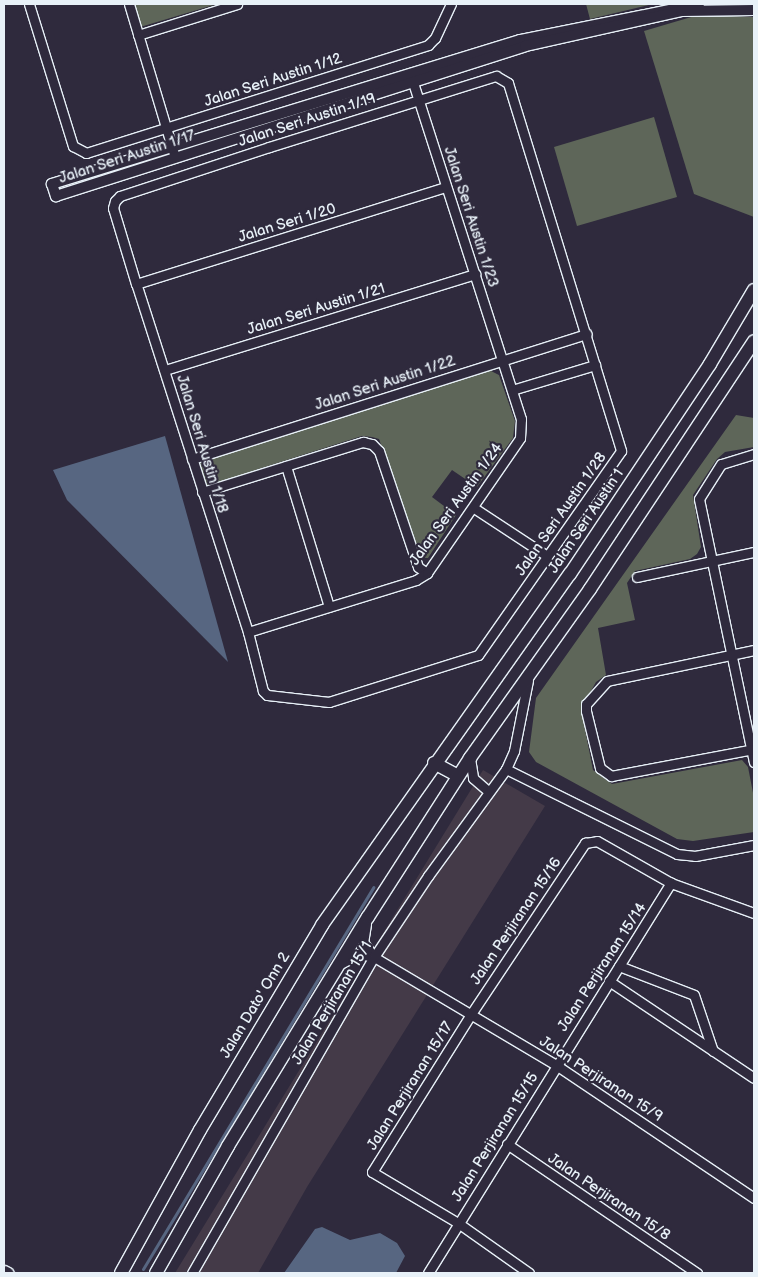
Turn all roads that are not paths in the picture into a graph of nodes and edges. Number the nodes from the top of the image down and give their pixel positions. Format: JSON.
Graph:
{"nodes":[{"id":1,"x":29,"y":4,"type":"edge"},
{"id":2,"x":129,"y":4,"type":"edge"},
{"id":3,"x":237,"y":4,"type":"edge"},
{"id":4,"x":451,"y":4,"type":"edge"},
{"id":5,"x":699,"y":4,"type":"edge"},
{"id":6,"x":754,"y":10,"type":"edge"},
{"id":7,"x":138,"y":35,"type":"junction"},
{"id":8,"x":411,"y":78,"type":"junction"},
{"id":9,"x":508,"y":83,"type":"joint"},
{"id":10,"x":418,"y":100,"type":"junction"},
{"id":11,"x":167,"y":128,"type":"junction"},
{"id":12,"x":172,"y":147,"type":"junction"},
{"id":13,"x":175,"y":157,"type":"junction"},
{"id":14,"x":446,"y":188,"type":"junction"},
{"id":15,"x":115,"y":201,"type":"joint"},
{"id":16,"x":474,"y":274,"type":"junction"},
{"id":17,"x":136,"y":284,"type":"junction"},
{"id":18,"x":754,"y":290,"type":"edge"},
{"id":19,"x":586,"y":334,"type":"junction"},
{"id":20,"x":754,"y":341,"type":"edge"},
{"id":21,"x":502,"y":360,"type":"junction"},
{"id":22,"x":596,"y":365,"type":"junction"},
{"id":23,"x":165,"y":370,"type":"junction"},
{"id":24,"x":512,"y":390,"type":"junction"},
{"id":25,"x":754,"y":454,"type":"edge"},
{"id":26,"x":192,"y":459,"type":"junction"},
{"id":27,"x":286,"y":466,"type":"junction"},
{"id":28,"x":202,"y":492,"type":"junction"},
{"id":29,"x":474,"y":508,"type":"junction"},
{"id":30,"x":754,"y":552,"type":"edge"},
{"id":31,"x":547,"y":556,"type":"junction"},
{"id":32,"x":712,"y":561,"type":"junction"},
{"id":33,"x":427,"y":573,"type":"junction"},
{"id":34,"x":637,"y":576,"type":"dead end"},
{"id":35,"x":329,"y":607,"type":"junction"},
{"id":36,"x":248,"y":632,"type":"junction"},
{"id":37,"x":754,"y":650,"type":"edge"},
{"id":38,"x":731,"y":655,"type":"junction"},
{"id":39,"x":529,"y":675,"type":"junction"},
{"id":40,"x":267,"y":695,"type":"joint"},
{"id":41,"x":753,"y":750,"type":"edge"},
{"id":42,"x":470,"y":758,"type":"junction"},
{"id":43,"x":754,"y":762,"type":"edge"},
{"id":44,"x":434,"y":763,"type":"junction"},
{"id":45,"x":506,"y":769,"type":"junction"},
{"id":46,"x":458,"y":776,"type":"junction"},
{"id":47,"x":488,"y":791,"type":"junction"},
{"id":48,"x":754,"y":845,"type":"edge"},
{"id":49,"x":672,"y":883,"type":"junction"},
{"id":50,"x":754,"y":913,"type":"edge"},
{"id":51,"x":368,"y":917,"type":"junction"},
{"id":52,"x":374,"y":957,"type":"junction"},
{"id":53,"x":338,"y":966,"type":"junction"},
{"id":54,"x":619,"y":966,"type":"junction"},
{"id":55,"x":609,"y":981,"type":"junction"},
{"id":56,"x":471,"y":1014,"type":"junction"},
{"id":57,"x":713,"y":1051,"type":"junction"},
{"id":58,"x":556,"y":1065,"type":"junction"},
{"id":59,"x":754,"y":1078,"type":"edge"},
{"id":60,"x":507,"y":1144,"type":"junction"},
{"id":61,"x":754,"y":1198,"type":"edge"},
{"id":62,"x":458,"y":1224,"type":"junction"},
{"id":63,"x":4,"y":1272,"type":"edge"},
{"id":64,"x":8,"y":1273,"type":"edge"},
{"id":65,"x":121,"y":1273,"type":"edge"},
{"id":66,"x":156,"y":1273,"type":"edge"},
{"id":67,"x":192,"y":1273,"type":"edge"},
{"id":68,"x":428,"y":1273,"type":"edge"},
{"id":69,"x":529,"y":1273,"type":"edge"},
{"id":70,"x":696,"y":1273,"type":"edge"}],
"edges":[{"from":1,"to":11,"type":"street","name":"Jalan Seri Austin 1/12"},
{"from":2,"to":7,"type":"street"},
{"from":3,"to":7,"type":"street"},
{"from":4,"to":11,"type":"street","name":"Jalan Seri Austin 1/12"},
{"from":5,"to":8,"type":"street","name":"Jalan Seri Austin 1/17"},
{"from":6,"to":8,"type":"street","name":"Jalan Seri Austin 1/17"},
{"from":7,"to":11,"type":"street"},
{"from":8,"to":10,"type":"street","name":"Jalan Seri Austin 1/23"},
{"from":8,"to":12,"type":"street","name":"Jalan Seri Austin 1/17"},
{"from":8,"to":13,"type":"street","name":"Jalan Seri Austin 1/17"},
{"from":9,"to":10,"type":"street","name":"Jalan Seri Austin 1/19"},
{"from":9,"to":19,"type":"street","name":"Jalan Seri Austin 1/28"},
{"from":10,"to":14,"type":"street","name":"Jalan Seri Austin 1/23"},
{"from":10,"to":15,"type":"street","name":"Jalan Seri Austin 1/19"},
{"from":11,"to":12,"type":"street"},
{"from":12,"to":13,"type":"street"},
{"from":12,"to":13,"type":"street","name":"Jalan Seri Austin 1/17"},
{"from":14,"to":16,"type":"street","name":"Jalan Seri Austin 1/23"},
{"from":14,"to":17,"type":"street","name":"Jalan Seri 1/20"},
{"from":15,"to":17,"type":"street","name":"Jalan Seri Austin 1/18"},
{"from":16,"to":21,"type":"street","name":"Jalan Seri Austin 1/23"},
{"from":16,"to":23,"type":"street","name":"Jalan Seri Austin 1/21"},
{"from":17,"to":23,"type":"street","name":"Jalan Seri Austin 1/18"},
{"from":18,"to":44,"type":"main road","name":"Jalan Seri Austin 1"},
{"from":19,"to":21,"type":"street","name":"Jalan Seri Austin 1/22"},
{"from":19,"to":22,"type":"street","name":"Jalan Seri Austin 1/28"},
{"from":20,"to":39,"type":"main road"},
{"from":21,"to":24,"type":"street","name":"Jalan Seri Austin 1/24"},
{"from":21,"to":26,"type":"street","name":"Jalan Seri Austin 1/22"},
{"from":22,"to":24,"type":"street"},
{"from":22,"to":31,"type":"street","name":"Jalan Seri Austin 1/28"},
{"from":23,"to":26,"type":"street","name":"Jalan Seri Austin 1/18"},
{"from":24,"to":29,"type":"street","name":"Jalan Seri Austin 1/24"},
{"from":25,"to":32,"type":"street"},
{"from":26,"to":28,"type":"street","name":"Jalan Seri Austin 1/18"},
{"from":27,"to":28,"type":"street"},
{"from":27,"to":33,"type":"street"},
{"from":27,"to":35,"type":"street"},
{"from":28,"to":36,"type":"street","name":"Jalan Seri Austin 1/18"},
{"from":29,"to":31,"type":"street"},
{"from":29,"to":33,"type":"street","name":"Jalan Seri Austin 1/24"},
{"from":30,"to":32,"type":"street"},
{"from":31,"to":40,"type":"street","name":"Jalan Seri Austin 1/28"},
{"from":32,"to":34,"type":"street"},
{"from":32,"to":38,"type":"street"},
{"from":33,"to":35,"type":"street","name":"Jalan Seri Austin 1/24"},
{"from":35,"to":36,"type":"street","name":"Jalan Seri Austin 1/24"},
{"from":36,"to":40,"type":"street","name":"Jalan Seri Austin 1/18"},
{"from":37,"to":38,"type":"street"},
{"from":38,"to":41,"type":"street"},
{"from":38,"to":41,"type":"street"},
{"from":39,"to":42,"type":"main road"},
{"from":39,"to":45,"type":"street","name":"Jalan Perjiranan 15/1"},
{"from":41,"to":43,"type":"street"},
{"from":42,"to":46,"type":"main road"},
{"from":42,"to":47,"type":"street"},
{"from":44,"to":46,"type":"main road"},
{"from":44,"to":65,"type":"main road","name":"Jalan Dato' Onn 2"},
{"from":45,"to":47,"type":"street","name":"Jalan Perjiranan 15/1"},
{"from":45,"to":48,"type":"street"},
{"from":46,"to":51,"type":"main road"},
{"from":47,"to":52,"type":"street","name":"Jalan Perjiranan 15/1"},
{"from":49,"to":50,"type":"street"},
{"from":49,"to":54,"type":"street","name":"Jalan Perjiranan 15/14"},
{"from":49,"to":56,"type":"street","name":"Jalan Perjiranan 15/16"},
{"from":51,"to":52,"type":"street"},
{"from":51,"to":53,"type":"main road"},
{"from":52,"to":53,"type":"street"},
{"from":52,"to":56,"type":"street","name":"Jalan Perjiranan 15/9"},
{"from":52,"to":67,"type":"street","name":"Jalan Perjiranan 15/1"},
{"from":53,"to":66,"type":"main road"},
{"from":54,"to":55,"type":"street","name":"Jalan Perjiranan 15/14"},
{"from":54,"to":57,"type":"street"},
{"from":55,"to":57,"type":"street"},
{"from":55,"to":58,"type":"street","name":"Jalan Perjiranan 15/14"},
{"from":56,"to":58,"type":"street","name":"Jalan Perjiranan 15/9"},
{"from":56,"to":62,"type":"street","name":"Jalan Perjiranan 15/17"},
{"from":57,"to":59,"type":"street"},
{"from":58,"to":60,"type":"street","name":"Jalan Perjiranan 15/15"},
{"from":58,"to":61,"type":"street","name":"Jalan Perjiranan 15/9"},
{"from":60,"to":62,"type":"street","name":"Jalan Perjiranan 15/15"},
{"from":60,"to":70,"type":"street","name":"Jalan Perjiranan 15/8"},
{"from":62,"to":68,"type":"street","name":"Jalan Perjiranan 15/15"},
{"from":62,"to":69,"type":"street"},
{"from":63,"to":64,"type":"main road"}]}
